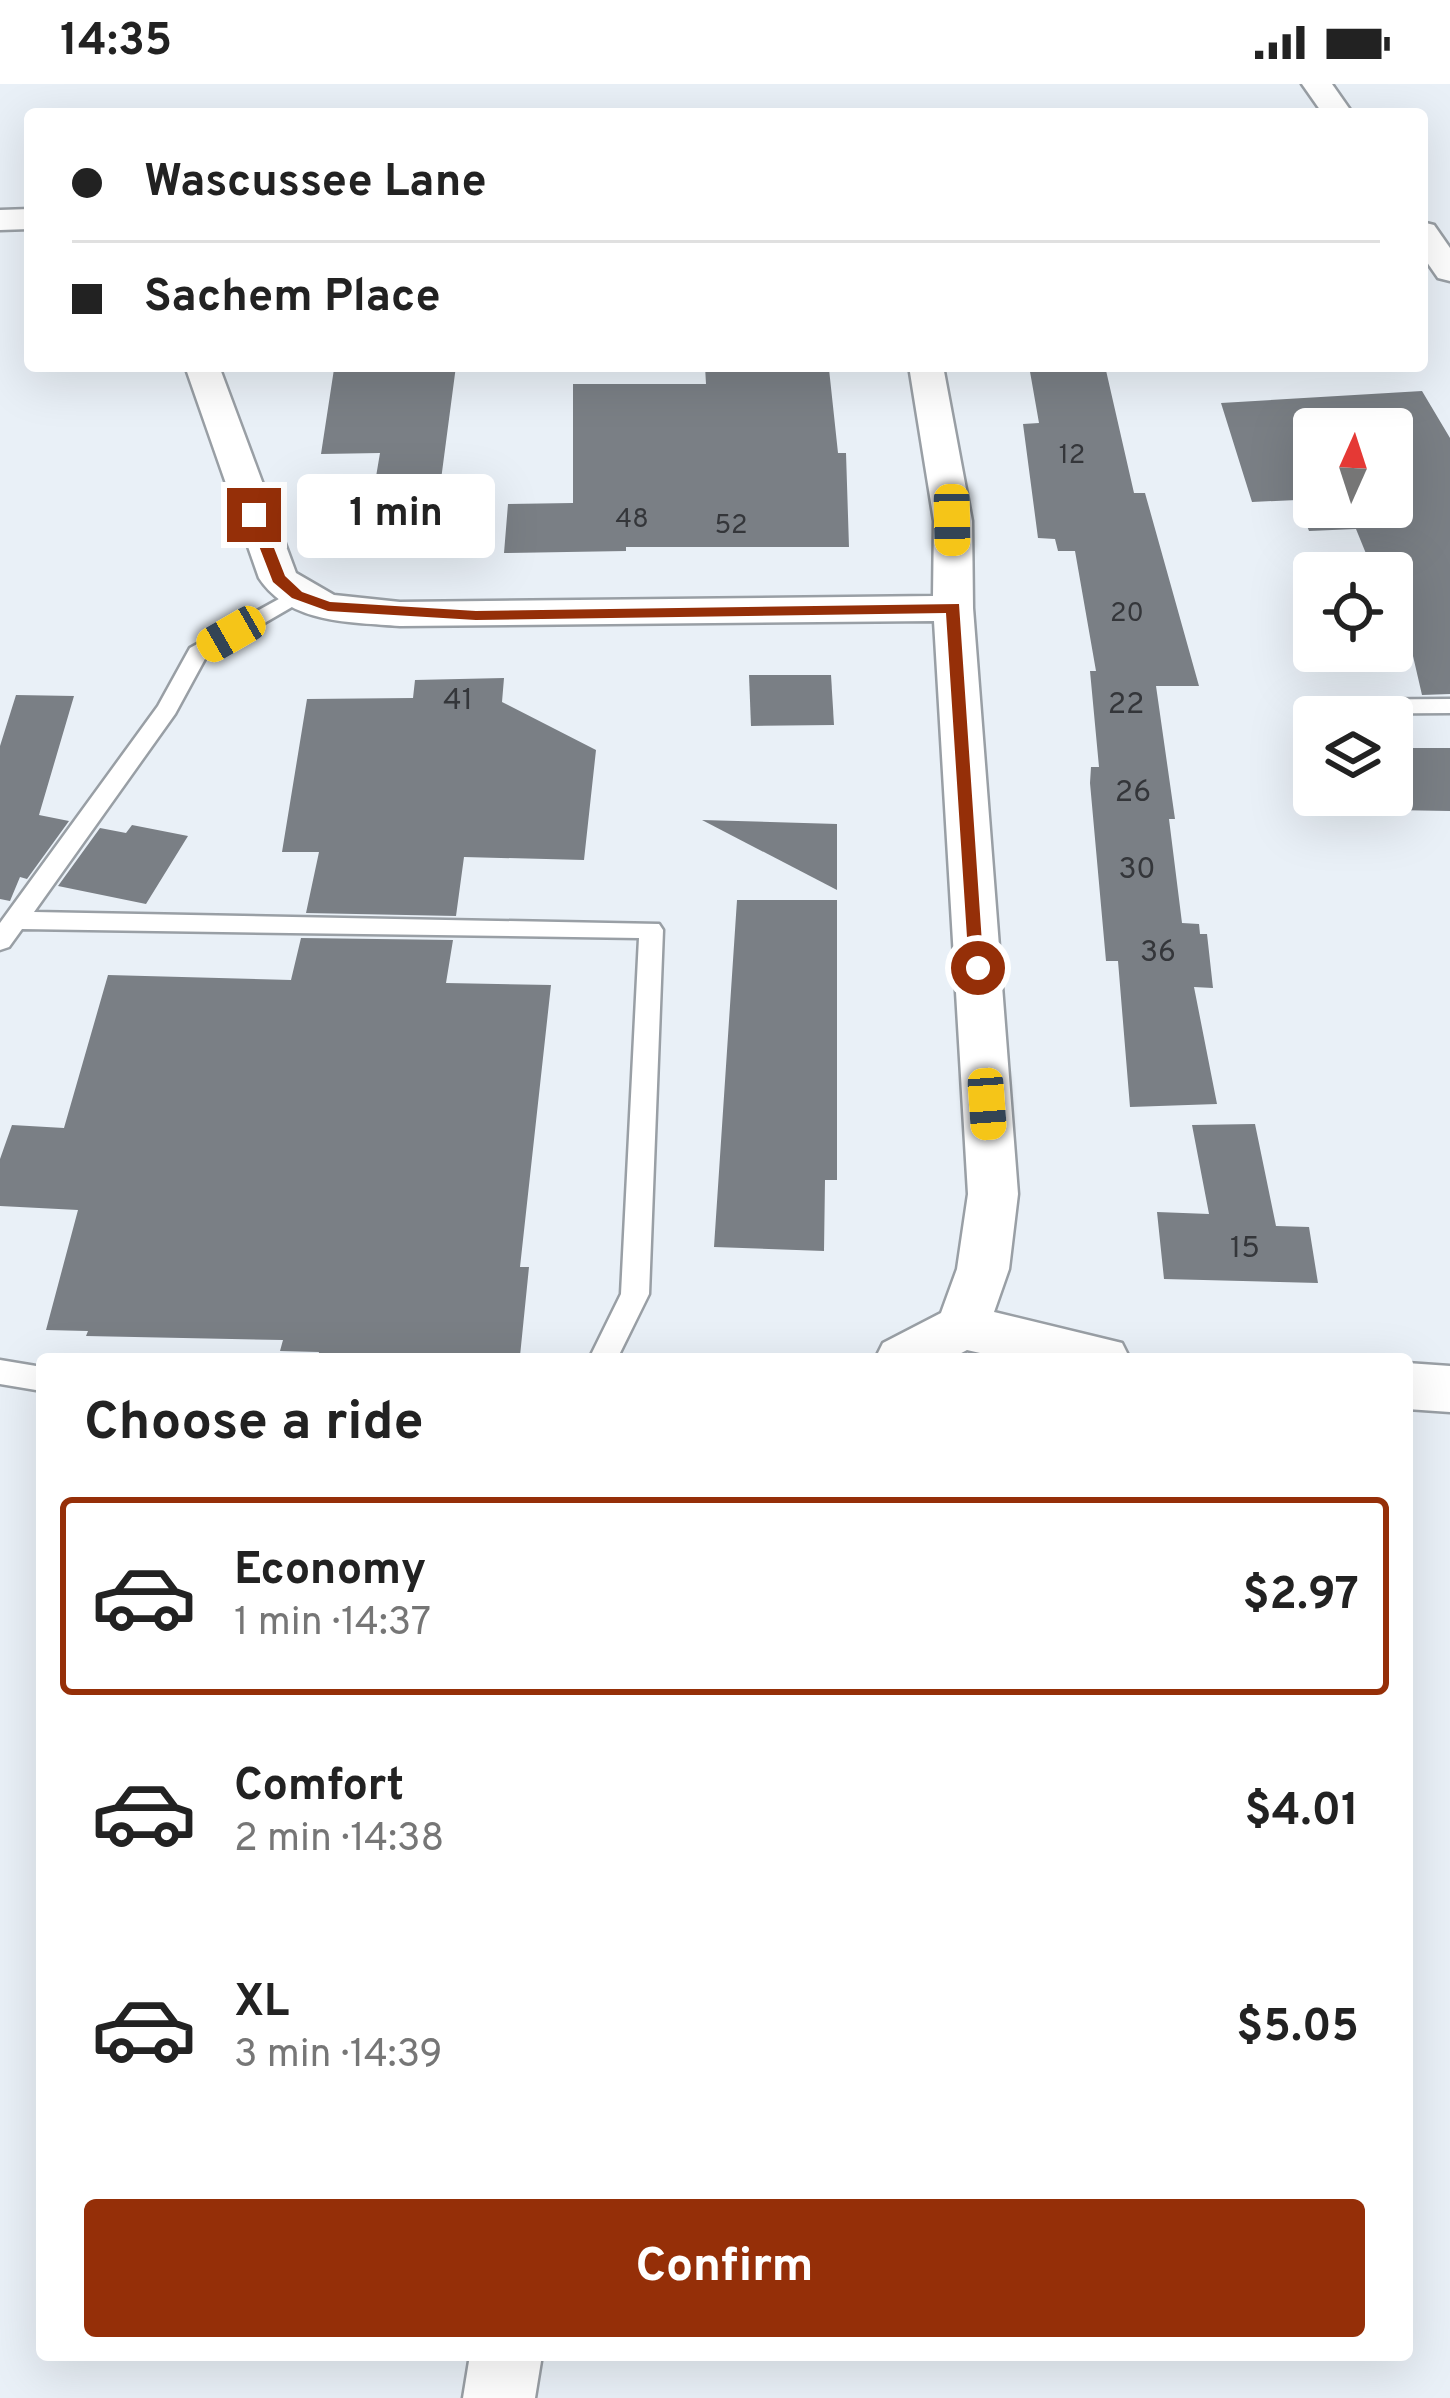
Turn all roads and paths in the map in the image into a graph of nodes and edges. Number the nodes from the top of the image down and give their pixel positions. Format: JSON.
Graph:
{"nodes":[{"id":1,"x":1428,"y":240,"type":"edge"},
{"id":2,"x":1450,"y":271,"type":"edge"},
{"id":3,"x":204,"y":372,"type":"edge"},
{"id":4,"x":927,"y":372,"type":"edge"},
{"id":5,"x":297,"y":595,"type":"junction"},
{"id":6,"x":953,"y":608,"type":"junction"},
{"id":7,"x":1413,"y":706,"type":"edge"},
{"id":8,"x":1450,"y":706,"type":"edge"},
{"id":9,"x":8,"y":930,"type":"edge"},
{"id":10,"x":962,"y":1327,"type":"junction"},
{"id":11,"x":606,"y":1353,"type":"edge"},
{"id":12,"x":913,"y":1353,"type":"edge"},
{"id":13,"x":1077,"y":1353,"type":"edge"},
{"id":14,"x":0,"y":1372,"type":"edge"},
{"id":15,"x":36,"y":1377,"type":"edge"},
{"id":16,"x":1413,"y":1386,"type":"edge"},
{"id":17,"x":1450,"y":1389,"type":"edge"},
{"id":18,"x":505,"y":2361,"type":"edge"},
{"id":19,"x":499,"y":2398,"type":"edge"}],
"edges":[{"from":1,"to":2,"type":"street"},
{"from":3,"to":5,"type":"street"},
{"from":4,"to":6,"type":"street"},
{"from":5,"to":6,"type":"street"},
{"from":5,"to":9,"type":"lane"},
{"from":6,"to":10,"type":"street"},
{"from":7,"to":8,"type":"lane"},
{"from":9,"to":11,"type":"lane"},
{"from":10,"to":12,"type":"street"},
{"from":10,"to":13,"type":"street"},
{"from":14,"to":15,"type":"lane"},
{"from":16,"to":17,"type":"street"},
{"from":18,"to":19,"type":"street"}]}
